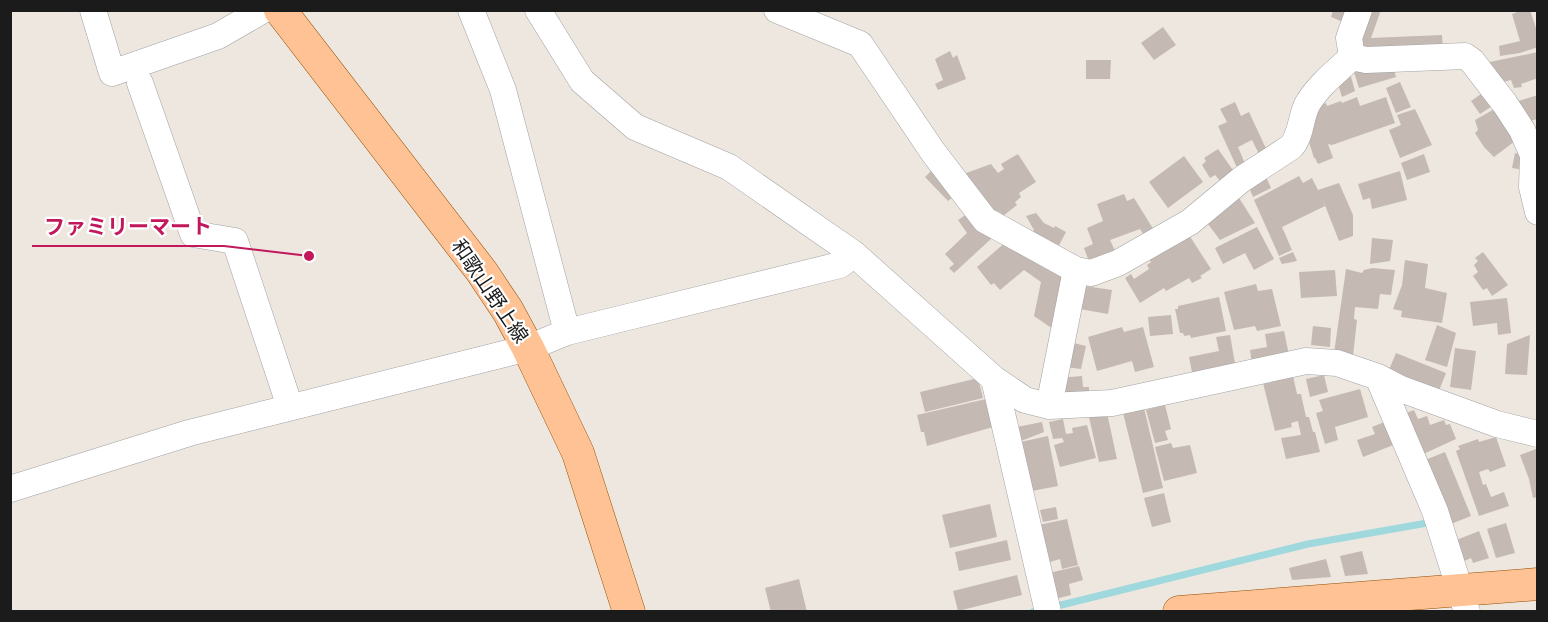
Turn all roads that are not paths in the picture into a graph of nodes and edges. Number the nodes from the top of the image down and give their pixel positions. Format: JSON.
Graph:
{"nodes":[{"id":1,"x":93,"y":10,"type":"edge"},
{"id":2,"x":263,"y":10,"type":"edge"},
{"id":3,"x":280,"y":10,"type":"edge"},
{"id":4,"x":471,"y":10,"type":"edge"},
{"id":5,"x":538,"y":10,"type":"edge"},
{"id":6,"x":777,"y":10,"type":"edge"},
{"id":7,"x":1359,"y":10,"type":"edge"},
{"id":8,"x":1352,"y":57,"type":"junction"},
{"id":9,"x":140,"y":83,"type":"dead end"},
{"id":10,"x":1538,"y":212,"type":"edge"},
{"id":11,"x":854,"y":254,"type":"junction"},
{"id":12,"x":1076,"y":270,"type":"junction"},
{"id":13,"x":567,"y":332,"type":"junction"},
{"id":14,"x":528,"y":348,"type":"junction"},
{"id":15,"x":1378,"y":377,"type":"junction"},
{"id":16,"x":994,"y":380,"type":"junction"},
{"id":17,"x":1049,"y":406,"type":"junction"},
{"id":18,"x":290,"y":407,"type":"junction"},
{"id":19,"x":1538,"y":434,"type":"edge"},
{"id":20,"x":10,"y":489,"type":"edge"},
{"id":21,"x":1538,"y":584,"type":"edge"},
{"id":22,"x":1464,"y":601,"type":"edge"},
{"id":23,"x":629,"y":612,"type":"edge"},
{"id":24,"x":1048,"y":612,"type":"edge"},
{"id":25,"x":1179,"y":612,"type":"edge"}],
"edges":[{"from":1,"to":2,"type":"street"},
{"from":3,"to":14,"type":"main road","name":"和歌山野上線"},
{"from":4,"to":13,"type":"street"},
{"from":5,"to":11,"type":"street"},
{"from":6,"to":12,"type":"street"},
{"from":7,"to":8,"type":"street"},
{"from":8,"to":10,"type":"street"},
{"from":8,"to":12,"type":"street"},
{"from":9,"to":18,"type":"street"},
{"from":11,"to":13,"type":"street"},
{"from":11,"to":16,"type":"street"},
{"from":12,"to":17,"type":"street"},
{"from":13,"to":14,"type":"street"},
{"from":14,"to":18,"type":"street"},
{"from":14,"to":23,"type":"main road","name":"和歌山野上線"},
{"from":15,"to":17,"type":"street"},
{"from":15,"to":19,"type":"street"},
{"from":15,"to":22,"type":"street"},
{"from":16,"to":17,"type":"street"},
{"from":16,"to":24,"type":"street"},
{"from":18,"to":20,"type":"street"},
{"from":21,"to":22,"type":"main road"},
{"from":22,"to":25,"type":"main road"}]}
